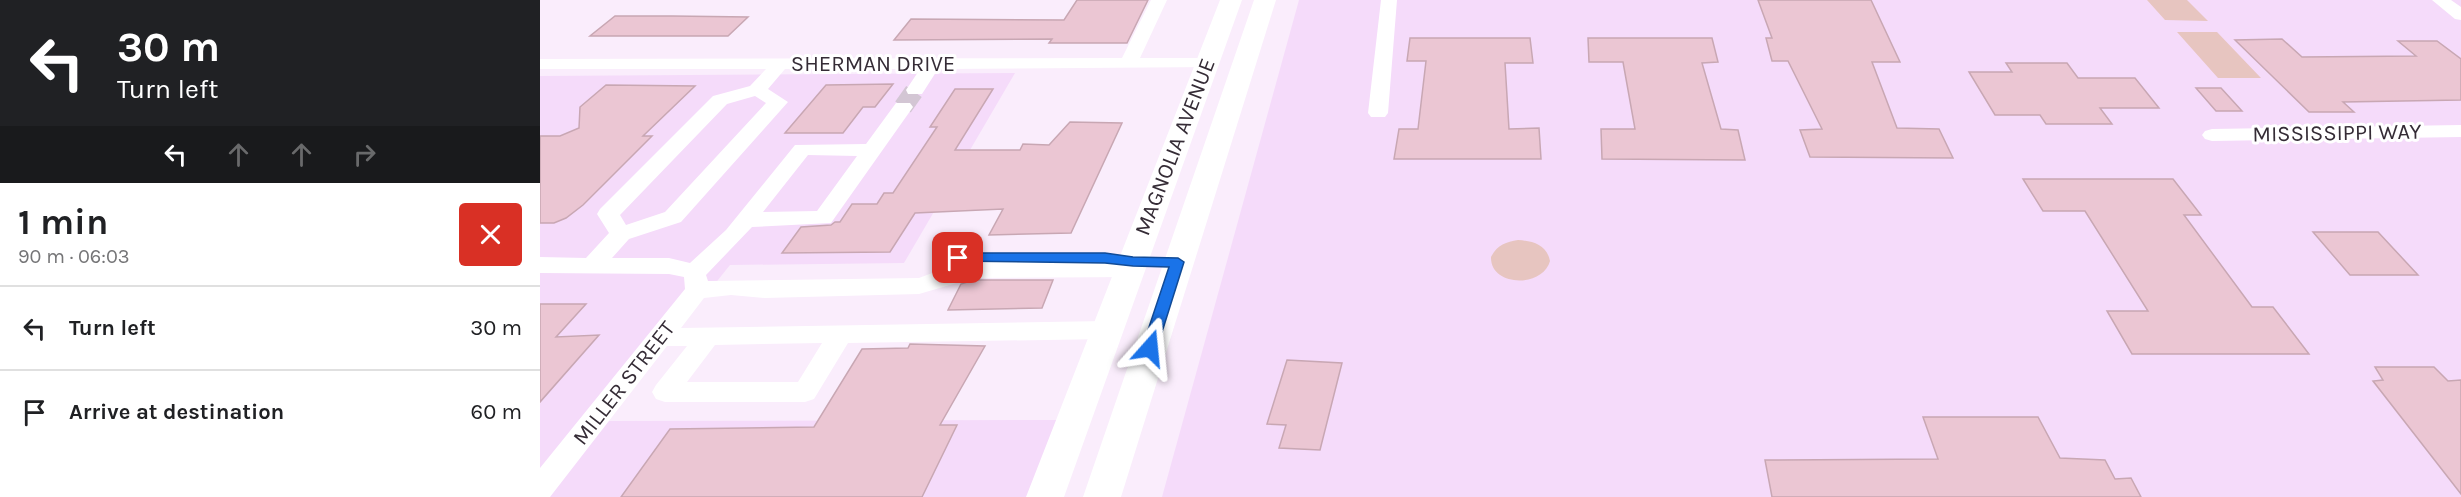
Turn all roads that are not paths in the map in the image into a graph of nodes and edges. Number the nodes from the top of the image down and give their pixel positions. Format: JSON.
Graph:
{"nodes":[{"id":1,"x":1160,"y":0,"type":"edge"},
{"id":2,"x":1231,"y":0,"type":"edge"},
{"id":3,"x":1265,"y":0,"type":"edge"},
{"id":4,"x":1389,"y":0,"type":"edge"},
{"id":5,"x":2440,"y":0,"type":"edge"},
{"id":6,"x":2461,"y":15,"type":"edge"},
{"id":7,"x":1128,"y":63,"type":"junction"},
{"id":8,"x":1207,"y":63,"type":"junction"},
{"id":9,"x":540,"y":64,"type":"edge"},
{"id":10,"x":780,"y":64,"type":"junction"},
{"id":11,"x":932,"y":64,"type":"junction"},
{"id":12,"x":757,"y":90,"type":"junction"},
{"id":13,"x":1378,"y":113,"type":"dead end"},
{"id":14,"x":2461,"y":131,"type":"edge"},
{"id":15,"x":2212,"y":135,"type":"dead end"},
{"id":16,"x":872,"y":150,"type":"junction"},
{"id":17,"x":746,"y":220,"type":"junction"},
{"id":18,"x":621,"y":234,"type":"junction"},
{"id":19,"x":958,"y":258,"type":"dead end"},
{"id":20,"x":1178,"y":262,"type":"junction"},
{"id":21,"x":540,"y":265,"type":"edge"},
{"id":22,"x":592,"y":265,"type":"junction"},
{"id":23,"x":1131,"y":266,"type":"junction"},
{"id":24,"x":696,"y":281,"type":"junction"},
{"id":25,"x":1107,"y":330,"type":"junction"},
{"id":26,"x":841,"y":334,"type":"junction"},
{"id":27,"x":708,"y":336,"type":"junction"},
{"id":28,"x":660,"y":337,"type":"junction"},
{"id":29,"x":540,"y":489,"type":"edge"},
{"id":30,"x":1045,"y":497,"type":"edge"},
{"id":31,"x":1102,"y":497,"type":"edge"}],
"edges":[{"from":1,"to":7,"type":"street"},
{"from":2,"to":8,"type":"main road","name":"MAGNOLIA AVENUE"},
{"from":3,"to":20,"type":"main road","name":"MAGNOLIA AVENUE"},
{"from":4,"to":13,"type":"street"},
{"from":5,"to":6,"type":"street"},
{"from":7,"to":8,"type":"street","name":"SHERMAN DRIVE"},
{"from":7,"to":11,"type":"street","name":"SHERMAN DRIVE"},
{"from":8,"to":23,"type":"main road","name":"MAGNOLIA AVENUE"},
{"from":9,"to":10,"type":"street","name":"SHERMAN DRIVE"},
{"from":10,"to":11,"type":"street","name":"SHERMAN DRIVE"},
{"from":10,"to":12,"type":"street"},
{"from":11,"to":16,"type":"street"},
{"from":12,"to":18,"type":"street"},
{"from":12,"to":18,"type":"street"},
{"from":14,"to":15,"type":"street","name":"MISSISSIPPI WAY"},
{"from":16,"to":17,"type":"street","name":"MILLER STREET"},
{"from":16,"to":17,"type":"street"},
{"from":17,"to":24,"type":"street","name":"MILLER STREET"},
{"from":18,"to":22,"type":"street"},
{"from":19,"to":23,"type":"street"},
{"from":20,"to":23,"type":"main road"},
{"from":20,"to":31,"type":"main road","name":"MAGNOLIA AVENUE"},
{"from":21,"to":22,"type":"street"},
{"from":22,"to":24,"type":"street"},
{"from":23,"to":24,"type":"street"},
{"from":23,"to":25,"type":"main road","name":"MAGNOLIA AVENUE"},
{"from":24,"to":28,"type":"street","name":"MILLER STREET"},
{"from":25,"to":26,"type":"street"},
{"from":25,"to":30,"type":"main road","name":"MAGNOLIA AVENUE"},
{"from":26,"to":27,"type":"street"},
{"from":26,"to":27,"type":"street"},
{"from":27,"to":28,"type":"street"},
{"from":28,"to":29,"type":"street","name":"MILLER STREET"}]}
